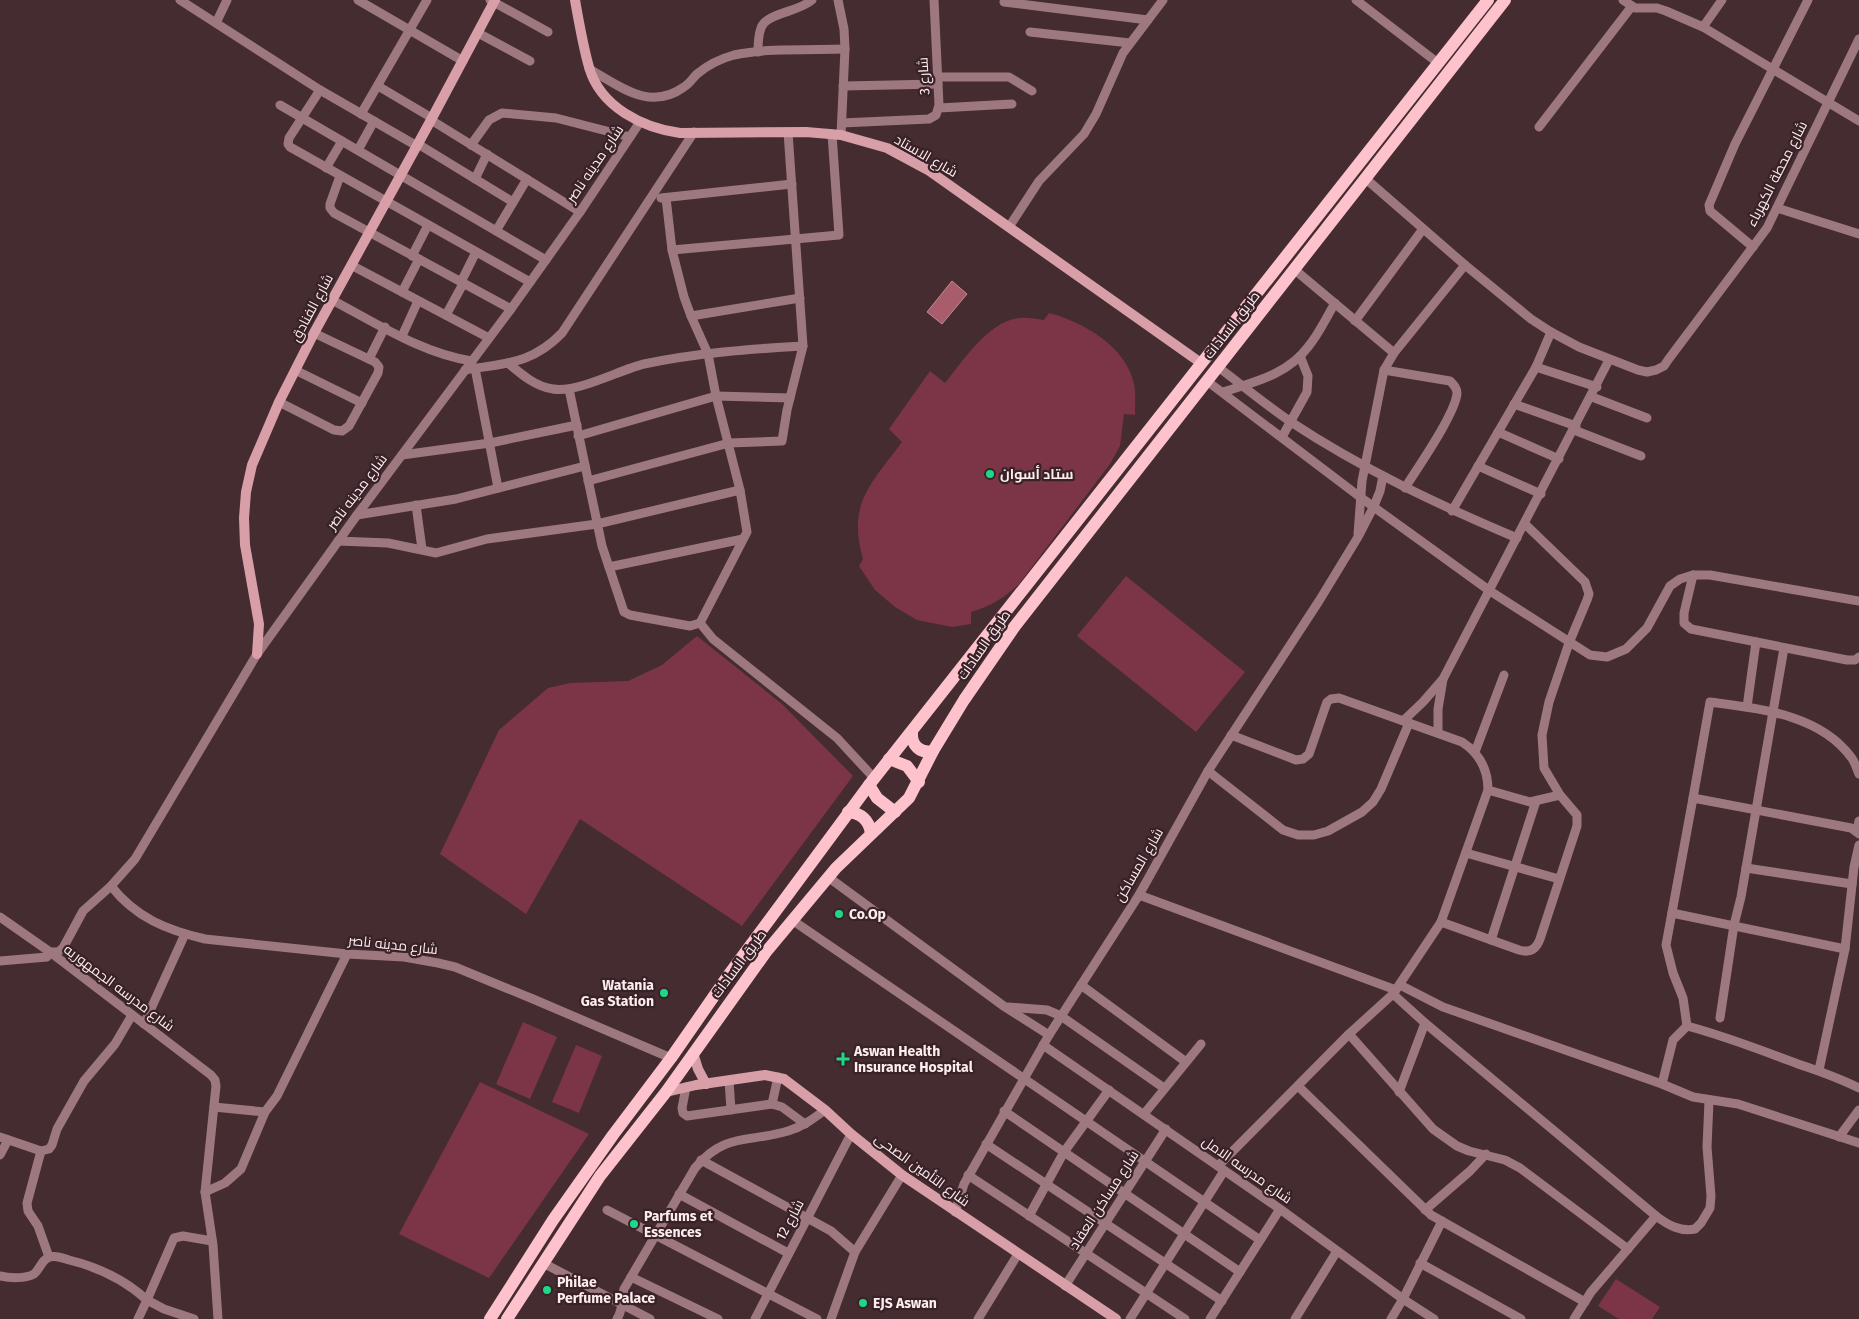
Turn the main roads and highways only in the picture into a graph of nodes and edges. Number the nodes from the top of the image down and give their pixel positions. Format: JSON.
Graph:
{"nodes":[{"id":1,"x":1488,"y":0,"type":"edge"},
{"id":2,"x":1505,"y":0,"type":"edge"},
{"id":3,"x":912,"y":732,"type":"junction"},
{"id":4,"x":933,"y":751,"type":"junction"},
{"id":5,"x":890,"y":758,"type":"junction"},
{"id":6,"x":871,"y":781,"type":"junction"},
{"id":7,"x":918,"y":782,"type":"junction"},
{"id":8,"x":848,"y":812,"type":"junction"},
{"id":9,"x":896,"y":812,"type":"junction"},
{"id":10,"x":871,"y":833,"type":"junction"},
{"id":11,"x":490,"y":1319,"type":"edge"},
{"id":12,"x":507,"y":1319,"type":"edge"}],
"edges":[{"from":1,"to":3,"type":"main road","name":"طريق السادات"},
{"from":2,"to":4,"type":"main road","name":"طريق السادات"},
{"from":3,"to":4,"type":"main road"},
{"from":3,"to":5,"type":"main road","name":"طريق السادات"},
{"from":4,"to":7,"type":"main road","name":"طريق السادات"},
{"from":5,"to":6,"type":"main road","name":"طريق السادات"},
{"from":5,"to":7,"type":"main road"},
{"from":6,"to":8,"type":"main road","name":"طريق السادات"},
{"from":6,"to":9,"type":"main road"},
{"from":7,"to":9,"type":"main road","name":"طريق السادات"},
{"from":8,"to":10,"type":"main road"},
{"from":8,"to":11,"type":"main road","name":"طريق السادات"},
{"from":9,"to":10,"type":"main road","name":"طريق السادات"},
{"from":10,"to":12,"type":"main road","name":"طريق السادات"}]}
